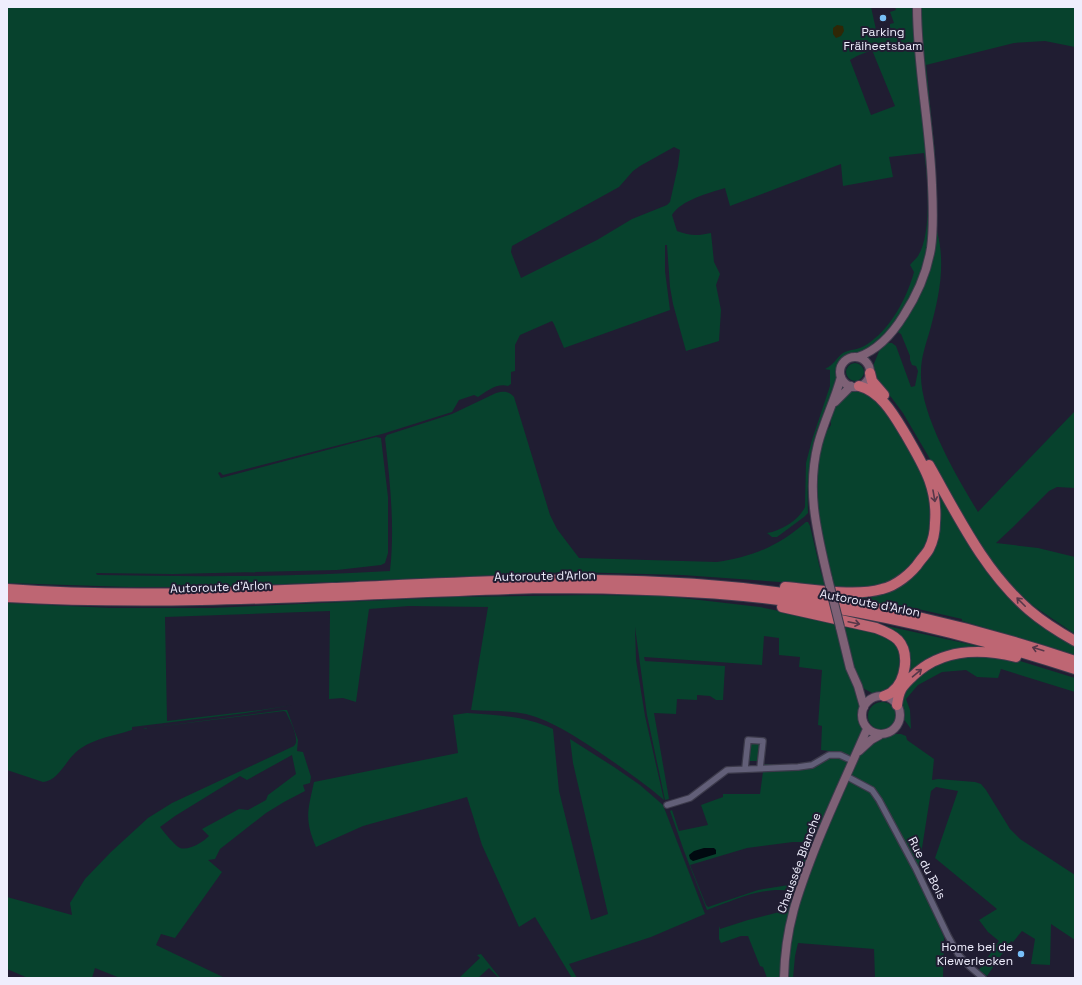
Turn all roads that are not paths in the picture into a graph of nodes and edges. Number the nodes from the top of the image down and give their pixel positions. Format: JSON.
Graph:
{"nodes":[{"id":1,"x":917,"y":7,"type":"edge"},
{"id":2,"x":882,"y":343,"type":"junction"},
{"id":3,"x":858,"y":357,"type":"junction"},
{"id":4,"x":870,"y":370,"type":"junction"},
{"id":5,"x":841,"y":377,"type":"junction"},
{"id":6,"x":855,"y":386,"type":"junction"},
{"id":7,"x":833,"y":404,"type":"junction"},
{"id":8,"x":728,"y":587,"type":"junction"},
{"id":9,"x":7,"y":589,"type":"edge"},
{"id":10,"x":7,"y":597,"type":"edge"},
{"id":11,"x":764,"y":598,"type":"junction"},
{"id":12,"x":1075,"y":641,"type":"edge"},
{"id":13,"x":1075,"y":661,"type":"edge"},
{"id":14,"x":1075,"y":669,"type":"edge"},
{"id":15,"x":858,"y":686,"type":"junction"},
{"id":16,"x":879,"y":697,"type":"junction"},
{"id":17,"x":897,"y":705,"type":"junction"},
{"id":18,"x":864,"y":707,"type":"junction"},
{"id":19,"x":868,"y":728,"type":"junction"},
{"id":20,"x":880,"y":734,"type":"junction"},
{"id":21,"x":857,"y":753,"type":"junction"},
{"id":22,"x":853,"y":761,"type":"junction"},
{"id":23,"x":745,"y":768,"type":"junction"},
{"id":24,"x":760,"y":768,"type":"junction"},
{"id":25,"x":846,"y":776,"type":"junction"},
{"id":26,"x":666,"y":805,"type":"dead end"},
{"id":27,"x":784,"y":978,"type":"edge"},
{"id":28,"x":983,"y":978,"type":"edge"}],
"edges":[{"from":1,"to":2,"type":"main road"},
{"from":2,"to":3,"type":"main road"},
{"from":2,"to":4,"type":"main road"},
{"from":3,"to":4,"type":"main road"},
{"from":3,"to":5,"type":"main road"},
{"from":4,"to":6,"type":"main road"},
{"from":12,"to":4,"type":"highway","one_way":true},
{"from":5,"to":6,"type":"main road"},
{"from":5,"to":7,"type":"main road"},
{"from":6,"to":7,"type":"main road"},
{"from":6,"to":8,"type":"highway","one_way":true},
{"from":7,"to":15,"type":"main road","bridge":true},
{"from":8,"to":9,"type":"highway","name":"Autoroute d'Arlon"},
{"from":13,"to":8,"type":"highway","name":"Autoroute d'Arlon","one_way":true},
{"from":10,"to":11,"type":"highway","name":"Autoroute d'Arlon"},
{"from":11,"to":14,"type":"highway","name":"Autoroute d'Arlon"},
{"from":11,"to":16,"type":"highway","one_way":true},
{"from":17,"to":14,"type":"highway","one_way":true},
{"from":15,"to":16,"type":"main road"},
{"from":15,"to":18,"type":"main road"},
{"from":16,"to":17,"type":"main road"},
{"from":16,"to":18,"type":"main road"},
{"from":17,"to":20,"type":"main road"},
{"from":18,"to":19,"type":"main road"},
{"from":19,"to":20,"type":"main road"},
{"from":19,"to":21,"type":"main road","name":"Chaussée Blanche"},
{"from":20,"to":21,"type":"main road"},
{"from":21,"to":22,"type":"main road","name":"Chaussée Blanche"},
{"from":22,"to":24,"type":"street"},
{"from":22,"to":25,"type":"main road","name":"Chaussée Blanche"},
{"from":23,"to":24,"type":"street"},
{"from":23,"to":24,"type":"street"},
{"from":23,"to":26,"type":"street"},
{"from":25,"to":27,"type":"main road","name":"Chaussée Blanche"},
{"from":25,"to":28,"type":"street","name":"Rue du Bois"}]}
